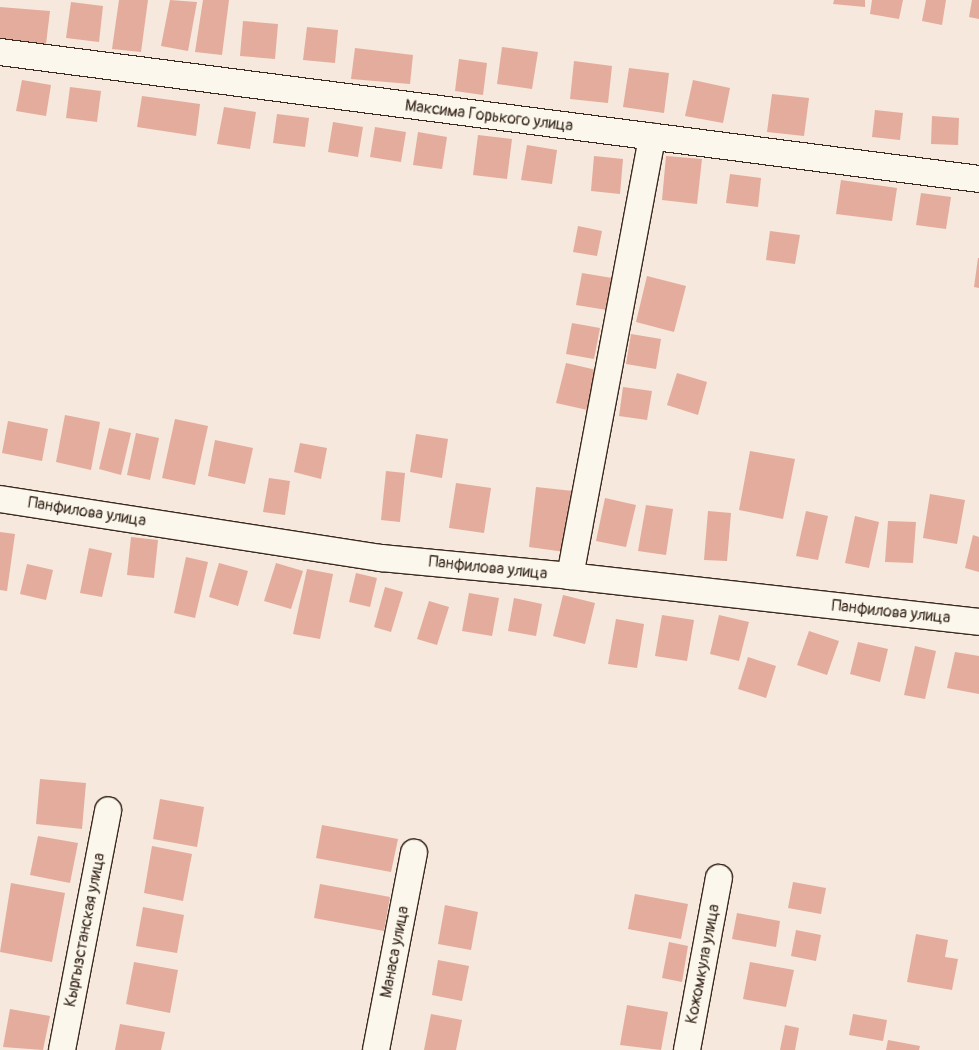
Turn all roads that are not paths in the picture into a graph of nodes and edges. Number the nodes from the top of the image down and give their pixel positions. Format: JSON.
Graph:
{"nodes":[{"id":1,"x":0,"y":52,"type":"edge"},
{"id":2,"x":652,"y":137,"type":"junction"},
{"id":3,"x":979,"y":179,"type":"edge"},
{"id":4,"x":0,"y":499,"type":"edge"},
{"id":5,"x":570,"y":576,"type":"junction"},
{"id":6,"x":979,"y":622,"type":"edge"},
{"id":7,"x":108,"y":810,"type":"dead end"},
{"id":8,"x":414,"y":853,"type":"dead end"},
{"id":9,"x":719,"y":878,"type":"dead end"},
{"id":10,"x":62,"y":1050,"type":"edge"},
{"id":11,"x":376,"y":1050,"type":"edge"},
{"id":12,"x":687,"y":1050,"type":"edge"}],
"edges":[{"from":1,"to":2,"type":"street","name":"Максима Горького улица"},
{"from":2,"to":3,"type":"street","name":"Максима Горького улица"},
{"from":2,"to":5,"type":"street"},
{"from":4,"to":5,"type":"street","name":"Панфилова улица"},
{"from":5,"to":6,"type":"street","name":"Панфилова улица"},
{"from":7,"to":10,"type":"street","name":"Кыргызстанская улица"},
{"from":8,"to":11,"type":"street","name":"Манаса улица"},
{"from":9,"to":12,"type":"street","name":"Кожомкула улица"}]}
